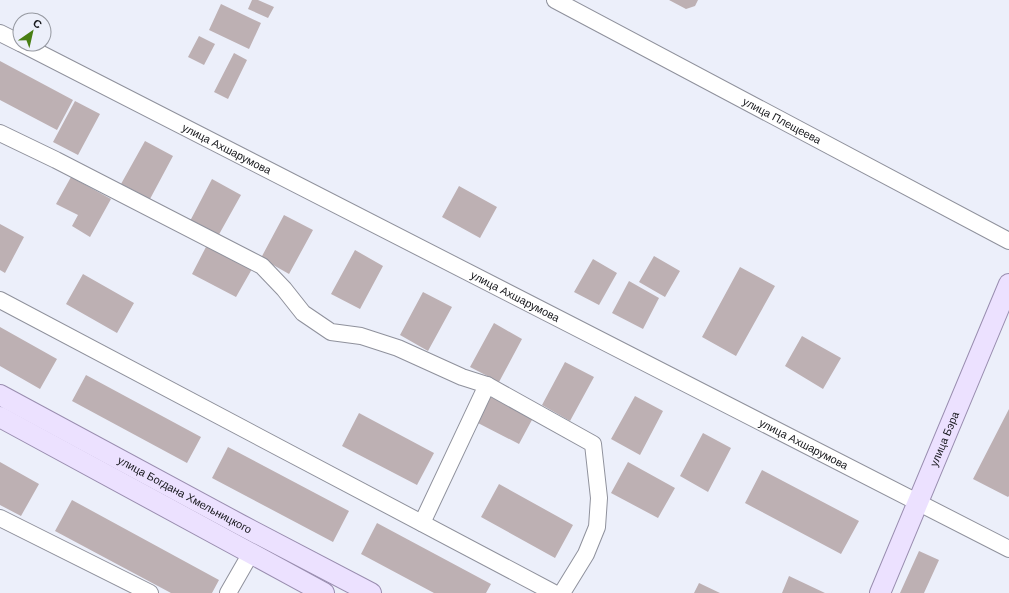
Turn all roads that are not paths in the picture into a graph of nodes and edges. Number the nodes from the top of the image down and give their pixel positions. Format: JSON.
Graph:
{"nodes":[{"id":1,"x":555,"y":0,"type":"edge"},
{"id":2,"x":0,"y":33,"type":"edge"},
{"id":3,"x":12,"y":39,"type":"edge"},
{"id":4,"x":37,"y":52,"type":"edge"},
{"id":5,"x":0,"y":133,"type":"edge"},
{"id":6,"x":1009,"y":241,"type":"edge"},
{"id":7,"x":1009,"y":284,"type":"edge"},
{"id":8,"x":0,"y":300,"type":"edge"},
{"id":9,"x":487,"y":384,"type":"junction"},
{"id":10,"x":0,"y":395,"type":"edge"},
{"id":11,"x":0,"y":417,"type":"edge"},
{"id":12,"x":918,"y":502,"type":"junction"},
{"id":13,"x":0,"y":518,"type":"edge"},
{"id":14,"x":422,"y":523,"type":"junction"},
{"id":15,"x":241,"y":525,"type":"junction"},
{"id":16,"x":231,"y":543,"type":"junction"},
{"id":17,"x":1009,"y":549,"type":"edge"},
{"id":18,"x":250,"y":553,"type":"junction"},
{"id":19,"x":150,"y":593,"type":"edge"},
{"id":20,"x":228,"y":593,"type":"edge"},
{"id":21,"x":324,"y":593,"type":"edge"},
{"id":22,"x":371,"y":593,"type":"edge"},
{"id":23,"x":554,"y":593,"type":"edge"},
{"id":24,"x":562,"y":593,"type":"edge"},
{"id":25,"x":880,"y":593,"type":"edge"}],
"edges":[{"from":1,"to":6,"type":"street","name":"улица Плещеева"},
{"from":2,"to":3,"type":"street","name":"улица Ахшарумова"},
{"from":4,"to":12,"type":"street","name":"улица Ахшарумова"},
{"from":5,"to":9,"type":"street"},
{"from":7,"to":12,"type":"main road","name":"улица Бэра"},
{"from":8,"to":14,"type":"street"},
{"from":9,"to":14,"type":"street"},
{"from":9,"to":24,"type":"street"},
{"from":10,"to":15,"type":"main road","name":"улица Богдана Хмельницкого"},
{"from":11,"to":16,"type":"main road","name":"улица Богдана Хмельницкого"},
{"from":12,"to":17,"type":"street","name":"улица Ахшарумова"},
{"from":12,"to":25,"type":"main road","name":"улица Бэра"},
{"from":13,"to":19,"type":"street"},
{"from":14,"to":23,"type":"street"},
{"from":15,"to":16,"type":"main road"},
{"from":15,"to":22,"type":"main road","name":"улица Богдана Хмельницкого"},
{"from":16,"to":18,"type":"main road","name":"улица Богдана Хмельницкого"},
{"from":18,"to":20,"type":"street"},
{"from":18,"to":21,"type":"main road","name":"улица Богдана Хмельницкого"}]}
